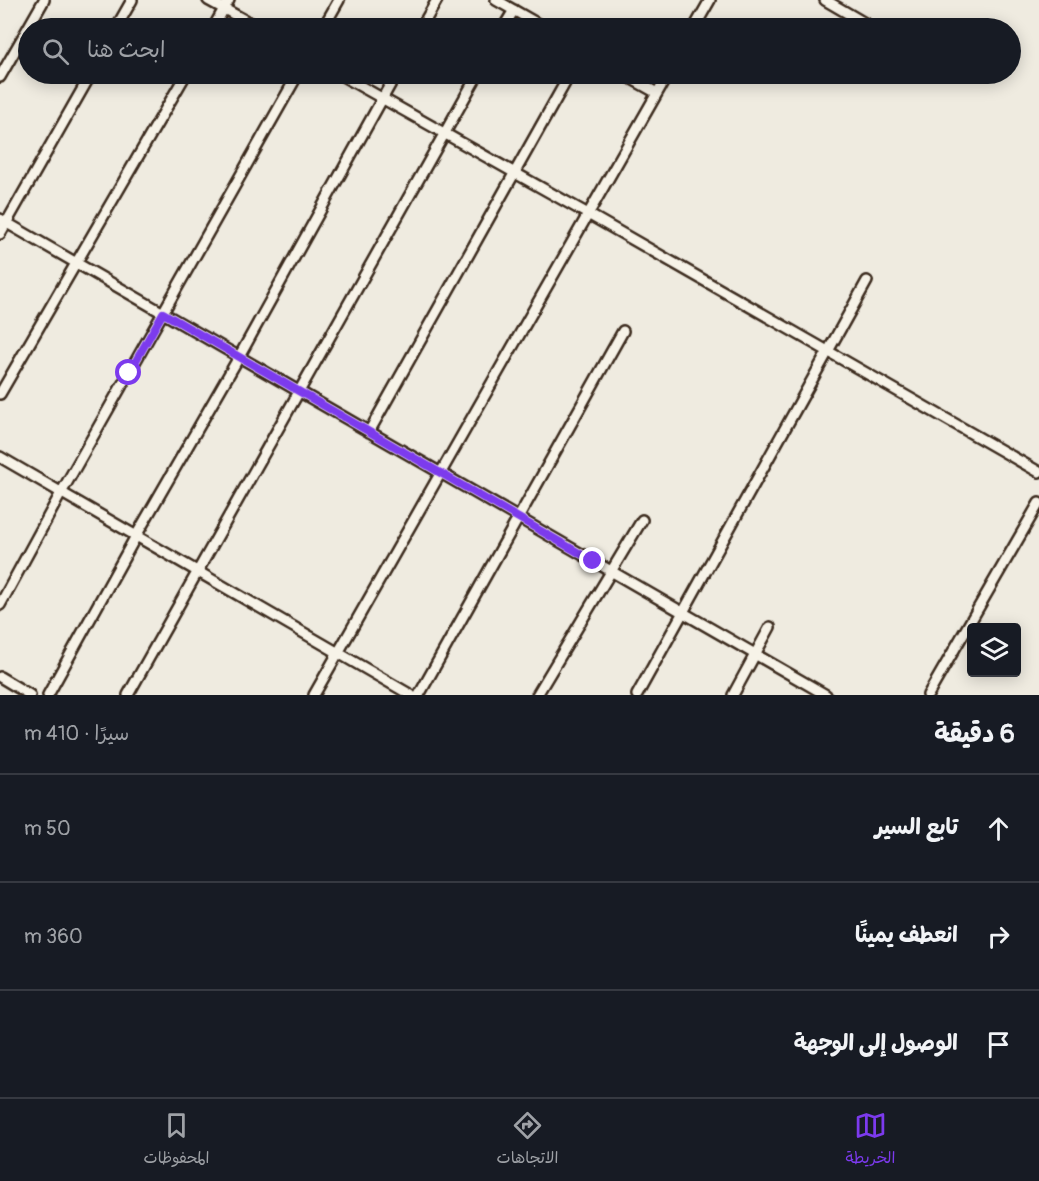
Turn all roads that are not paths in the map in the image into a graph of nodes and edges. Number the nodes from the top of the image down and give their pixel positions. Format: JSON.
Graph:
{"nodes":[{"id":1,"x":44,"y":0,"type":"edge"},
{"id":2,"x":132,"y":0,"type":"edge"},
{"id":3,"x":208,"y":0,"type":"edge"},
{"id":4,"x":229,"y":0,"type":"edge"},
{"id":5,"x":339,"y":0,"type":"edge"},
{"id":6,"x":437,"y":0,"type":"edge"},
{"id":7,"x":496,"y":0,"type":"edge"},
{"id":8,"x":710,"y":0,"type":"edge"},
{"id":9,"x":825,"y":0,"type":"edge"},
{"id":10,"x":224,"y":9,"type":"junction"},
{"id":11,"x":513,"y":10,"type":"junction"},
{"id":12,"x":34,"y":18,"type":"edge"},
{"id":13,"x":122,"y":18,"type":"edge"},
{"id":14,"x":219,"y":18,"type":"edge"},
{"id":15,"x":241,"y":18,"type":"edge"},
{"id":16,"x":329,"y":18,"type":"edge"},
{"id":17,"x":427,"y":18,"type":"edge"},
{"id":18,"x":509,"y":18,"type":"edge"},
{"id":19,"x":527,"y":18,"type":"edge"},
{"id":20,"x":700,"y":18,"type":"edge"},
{"id":21,"x":856,"y":18,"type":"edge"},
{"id":22,"x":18,"y":46,"type":"edge"},
{"id":23,"x":0,"y":77,"type":"edge"},
{"id":24,"x":85,"y":84,"type":"edge"},
{"id":25,"x":180,"y":84,"type":"edge"},
{"id":26,"x":292,"y":84,"type":"edge"},
{"id":27,"x":357,"y":84,"type":"edge"},
{"id":28,"x":391,"y":84,"type":"edge"},
{"id":29,"x":472,"y":84,"type":"edge"},
{"id":30,"x":564,"y":84,"type":"edge"},
{"id":31,"x":641,"y":84,"type":"edge"},
{"id":32,"x":662,"y":84,"type":"edge"},
{"id":33,"x":657,"y":93,"type":"junction"},
{"id":34,"x":383,"y":98,"type":"junction"},
{"id":35,"x":444,"y":133,"type":"junction"},
{"id":36,"x":514,"y":172,"type":"junction"},
{"id":37,"x":588,"y":214,"type":"junction"},
{"id":38,"x":3,"y":221,"type":"edge"},
{"id":39,"x":0,"y":234,"type":"edge"},
{"id":40,"x":76,"y":263,"type":"junction"},
{"id":41,"x":867,"y":281,"type":"dead end"},
{"id":42,"x":163,"y":313,"type":"junction"},
{"id":43,"x":624,"y":331,"type":"dead end"},
{"id":44,"x":828,"y":351,"type":"junction"},
{"id":45,"x":239,"y":357,"type":"junction"},
{"id":46,"x":299,"y":392,"type":"junction"},
{"id":47,"x":0,"y":394,"type":"edge"},
{"id":48,"x":369,"y":432,"type":"junction"},
{"id":49,"x":0,"y":457,"type":"edge"},
{"id":50,"x":1039,"y":472,"type":"edge"},
{"id":51,"x":441,"y":473,"type":"junction"},
{"id":52,"x":62,"y":493,"type":"junction"},
{"id":53,"x":1039,"y":503,"type":"edge"},
{"id":54,"x":519,"y":518,"type":"junction"},
{"id":55,"x":642,"y":520,"type":"dead end"},
{"id":56,"x":136,"y":536,"type":"junction"},
{"id":57,"x":611,"y":571,"type":"junction"},
{"id":58,"x":198,"y":572,"type":"junction"},
{"id":59,"x":0,"y":604,"type":"edge"},
{"id":60,"x":682,"y":612,"type":"junction"},
{"id":61,"x":770,"y":627,"type":"dead end"},
{"id":62,"x":339,"y":653,"type":"junction"},
{"id":63,"x":755,"y":654,"type":"junction"},
{"id":64,"x":0,"y":677,"type":"edge"},
{"id":65,"x":827,"y":694,"type":"edge"},
{"id":66,"x":30,"y":695,"type":"edge"},
{"id":67,"x":48,"y":695,"type":"edge"},
{"id":68,"x":129,"y":695,"type":"edge"},
{"id":69,"x":314,"y":695,"type":"edge"},
{"id":70,"x":411,"y":695,"type":"edge"},
{"id":71,"x":419,"y":695,"type":"edge"},
{"id":72,"x":537,"y":695,"type":"edge"},
{"id":73,"x":637,"y":695,"type":"edge"},
{"id":74,"x":733,"y":695,"type":"edge"},
{"id":75,"x":928,"y":695,"type":"edge"}],
"edges":[{"from":1,"to":12,"type":"street"},
{"from":2,"to":13,"type":"street"},
{"from":3,"to":10,"type":"street"},
{"from":4,"to":10,"type":"street"},
{"from":5,"to":16,"type":"street"},
{"from":6,"to":17,"type":"street"},
{"from":7,"to":11,"type":"street"},
{"from":8,"to":20,"type":"street"},
{"from":9,"to":21,"type":"street"},
{"from":10,"to":14,"type":"street"},
{"from":10,"to":15,"type":"street"},
{"from":11,"to":18,"type":"street"},
{"from":11,"to":19,"type":"street"},
{"from":22,"to":23,"type":"street"},
{"from":24,"to":38,"type":"street"},
{"from":25,"to":40,"type":"street"},
{"from":26,"to":42,"type":"street"},
{"from":27,"to":34,"type":"street"},
{"from":28,"to":34,"type":"street"},
{"from":29,"to":35,"type":"street"},
{"from":30,"to":36,"type":"street"},
{"from":31,"to":33,"type":"street"},
{"from":32,"to":33,"type":"street"},
{"from":33,"to":37,"type":"street"},
{"from":34,"to":35,"type":"street"},
{"from":34,"to":45,"type":"street"},
{"from":35,"to":36,"type":"street"},
{"from":35,"to":46,"type":"street"},
{"from":36,"to":37,"type":"street"},
{"from":36,"to":48,"type":"street"},
{"from":37,"to":44,"type":"street"},
{"from":37,"to":51,"type":"street"},
{"from":38,"to":39,"type":"street"},
{"from":38,"to":40,"type":"street"},
{"from":40,"to":42,"type":"street"},
{"from":40,"to":47,"type":"street"},
{"from":41,"to":44,"type":"street"},
{"from":42,"to":45,"type":"street"},
{"from":42,"to":52,"type":"street"},
{"from":43,"to":54,"type":"street"},
{"from":44,"to":50,"type":"street"},
{"from":44,"to":60,"type":"street"},
{"from":45,"to":46,"type":"street"},
{"from":45,"to":56,"type":"street"},
{"from":46,"to":48,"type":"street"},
{"from":46,"to":58,"type":"street"},
{"from":48,"to":51,"type":"street"},
{"from":49,"to":52,"type":"street"},
{"from":51,"to":54,"type":"street"},
{"from":51,"to":62,"type":"street"},
{"from":52,"to":56,"type":"street"},
{"from":52,"to":59,"type":"street"},
{"from":53,"to":75,"type":"street"},
{"from":54,"to":57,"type":"street"},
{"from":54,"to":71,"type":"street"},
{"from":55,"to":57,"type":"street"},
{"from":56,"to":58,"type":"street"},
{"from":56,"to":67,"type":"street"},
{"from":57,"to":60,"type":"street"},
{"from":57,"to":72,"type":"street"},
{"from":58,"to":62,"type":"street"},
{"from":58,"to":68,"type":"street"},
{"from":60,"to":63,"type":"street"},
{"from":60,"to":73,"type":"street"},
{"from":61,"to":63,"type":"street"},
{"from":62,"to":69,"type":"street"},
{"from":62,"to":70,"type":"street"},
{"from":63,"to":65,"type":"street"},
{"from":63,"to":74,"type":"street"},
{"from":64,"to":66,"type":"street"}]}
